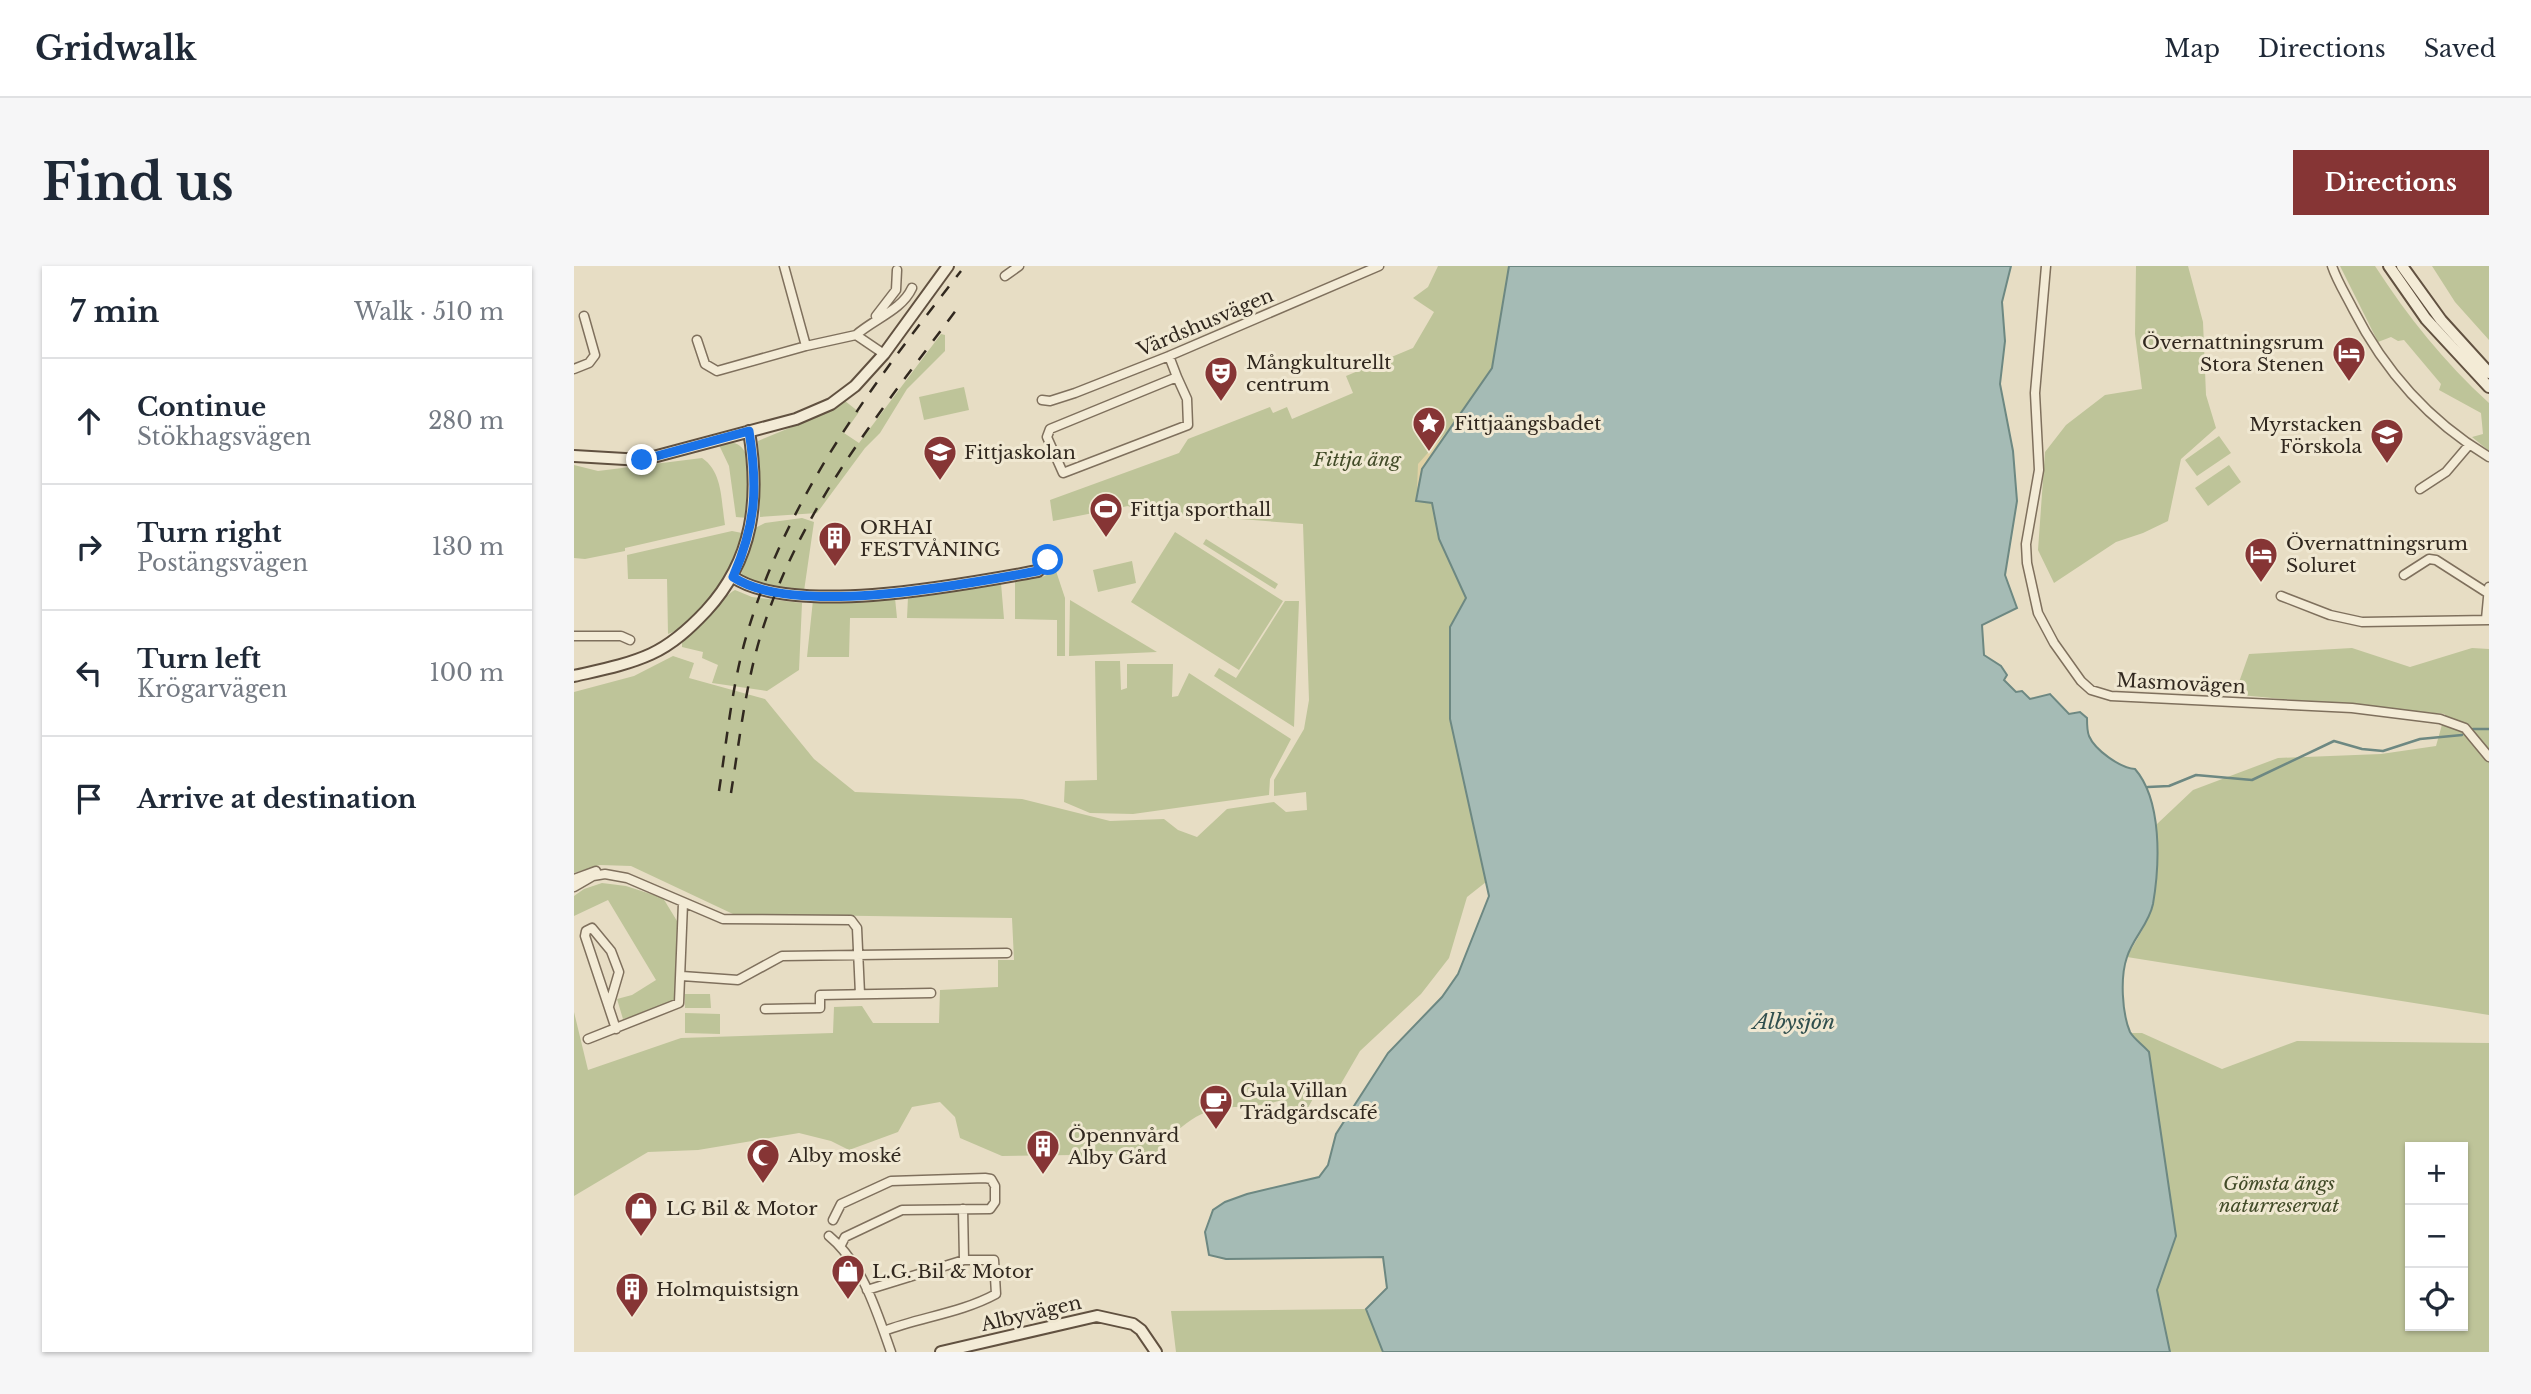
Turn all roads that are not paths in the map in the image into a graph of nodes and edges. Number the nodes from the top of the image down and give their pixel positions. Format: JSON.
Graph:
{"nodes":[{"id":1,"x":784,"y":266,"type":"edge"},
{"id":2,"x":948,"y":266,"type":"edge"},
{"id":3,"x":1019,"y":266,"type":"edge"},
{"id":4,"x":1379,"y":266,"type":"edge"},
{"id":5,"x":2046,"y":266,"type":"edge"},
{"id":6,"x":2332,"y":266,"type":"edge"},
{"id":7,"x":2389,"y":266,"type":"edge"},
{"id":8,"x":2402,"y":266,"type":"edge"},
{"id":9,"x":897,"y":270,"type":"dead end"},
{"id":10,"x":1005,"y":276,"type":"dead end"},
{"id":11,"x":912,"y":288,"type":"dead end"},
{"id":12,"x":584,"y":316,"type":"dead end"},
{"id":13,"x":872,"y":321,"type":"junction"},
{"id":14,"x":856,"y":335,"type":"junction"},
{"id":15,"x":697,"y":340,"type":"dead end"},
{"id":16,"x":806,"y":346,"type":"junction"},
{"id":17,"x":884,"y":354,"type":"junction"},
{"id":18,"x":1169,"y":356,"type":"junction"},
{"id":19,"x":574,"y":369,"type":"edge"},
{"id":20,"x":2489,"y":373,"type":"edge"},
{"id":21,"x":1177,"y":377,"type":"junction"},
{"id":22,"x":2489,"y":387,"type":"edge"},
{"id":23,"x":1042,"y":400,"type":"dead end"},
{"id":24,"x":749,"y":431,"type":"junction"},
{"id":25,"x":2469,"y":445,"type":"junction"},
{"id":26,"x":574,"y":456,"type":"edge"},
{"id":27,"x":2489,"y":457,"type":"edge"},
{"id":28,"x":2420,"y":489,"type":"dead end"},
{"id":29,"x":1048,"y":560,"type":"dead end"},
{"id":30,"x":2404,"y":575,"type":"dead end"},
{"id":31,"x":733,"y":577,"type":"junction"},
{"id":32,"x":2488,"y":590,"type":"edge"},
{"id":33,"x":2281,"y":596,"type":"dead end"},
{"id":34,"x":2488,"y":619,"type":"edge"},
{"id":35,"x":574,"y":636,"type":"edge"},
{"id":36,"x":630,"y":640,"type":"dead end"},
{"id":37,"x":574,"y":676,"type":"edge"},
{"id":38,"x":2489,"y":757,"type":"edge"},
{"id":39,"x":574,"y":880,"type":"edge"},
{"id":40,"x":574,"y":887,"type":"edge"},
{"id":41,"x":660,"y":892,"type":"junction"},
{"id":42,"x":683,"y":902,"type":"junction"},
{"id":43,"x":1007,"y":953,"type":"dead end"},
{"id":44,"x":858,"y":955,"type":"junction"},
{"id":45,"x":682,"y":976,"type":"junction"},
{"id":46,"x":931,"y":993,"type":"dead end"},
{"id":47,"x":860,"y":995,"type":"junction"},
{"id":48,"x":609,"y":1006,"type":"junction"},
{"id":49,"x":765,"y":1009,"type":"dead end"},
{"id":50,"x":616,"y":1029,"type":"junction"},
{"id":51,"x":588,"y":1039,"type":"dead end"},
{"id":52,"x":963,"y":1209,"type":"junction"},
{"id":53,"x":833,"y":1220,"type":"dead end"},
{"id":54,"x":829,"y":1236,"type":"dead end"},
{"id":55,"x":841,"y":1245,"type":"junction"},
{"id":56,"x":964,"y":1260,"type":"junction"},
{"id":57,"x":867,"y":1290,"type":"junction"},
{"id":58,"x":884,"y":1331,"type":"junction"},
{"id":59,"x":891,"y":1352,"type":"edge"},
{"id":60,"x":942,"y":1352,"type":"edge"},
{"id":61,"x":1156,"y":1352,"type":"edge"}],
"edges":[{"from":1,"to":16,"type":"street"},
{"from":2,"to":17,"type":"street"},
{"from":3,"to":10,"type":"street"},
{"from":4,"to":18,"type":"street","name":"Värdshusvägen"},
{"from":5,"to":38,"type":"street","name":"Masmovägen"},
{"from":6,"to":25,"type":"street"},
{"from":7,"to":22,"type":"street"},
{"from":8,"to":20,"type":"street"},
{"from":9,"to":13,"type":"street"},
{"from":11,"to":13,"type":"street"},
{"from":12,"to":19,"type":"street"},
{"from":13,"to":14,"type":"street"},
{"from":14,"to":16,"type":"street"},
{"from":14,"to":17,"type":"street"},
{"from":15,"to":16,"type":"street"},
{"from":17,"to":24,"type":"street"},
{"from":18,"to":21,"type":"street"},
{"from":18,"to":23,"type":"street","name":"Värdshusvägen"},
{"from":21,"to":21,"type":"street"},
{"from":24,"to":26,"type":"street"},
{"from":24,"to":31,"type":"street"},
{"from":25,"to":27,"type":"street"},
{"from":25,"to":28,"type":"street"},
{"from":29,"to":31,"type":"street"},
{"from":30,"to":32,"type":"street"},
{"from":31,"to":37,"type":"street"},
{"from":32,"to":34,"type":"street"},
{"from":33,"to":34,"type":"street"},
{"from":35,"to":36,"type":"street"},
{"from":39,"to":41,"type":"street"},
{"from":40,"to":41,"type":"street"},
{"from":41,"to":42,"type":"street"},
{"from":42,"to":44,"type":"street"},
{"from":42,"to":45,"type":"street"},
{"from":43,"to":44,"type":"street"},
{"from":44,"to":45,"type":"street"},
{"from":44,"to":47,"type":"street"},
{"from":45,"to":50,"type":"street"},
{"from":46,"to":47,"type":"street"},
{"from":47,"to":49,"type":"street"},
{"from":48,"to":48,"type":"street"},
{"from":48,"to":50,"type":"street"},
{"from":50,"to":51,"type":"street"},
{"from":52,"to":53,"type":"street"},
{"from":52,"to":55,"type":"street"},
{"from":52,"to":56,"type":"street"},
{"from":54,"to":55,"type":"street"},
{"from":55,"to":57,"type":"street"},
{"from":56,"to":57,"type":"street"},
{"from":56,"to":58,"type":"street"},
{"from":57,"to":58,"type":"street"},
{"from":58,"to":59,"type":"street"},
{"from":60,"to":61,"type":"street","name":"Albyvägen"}]}
